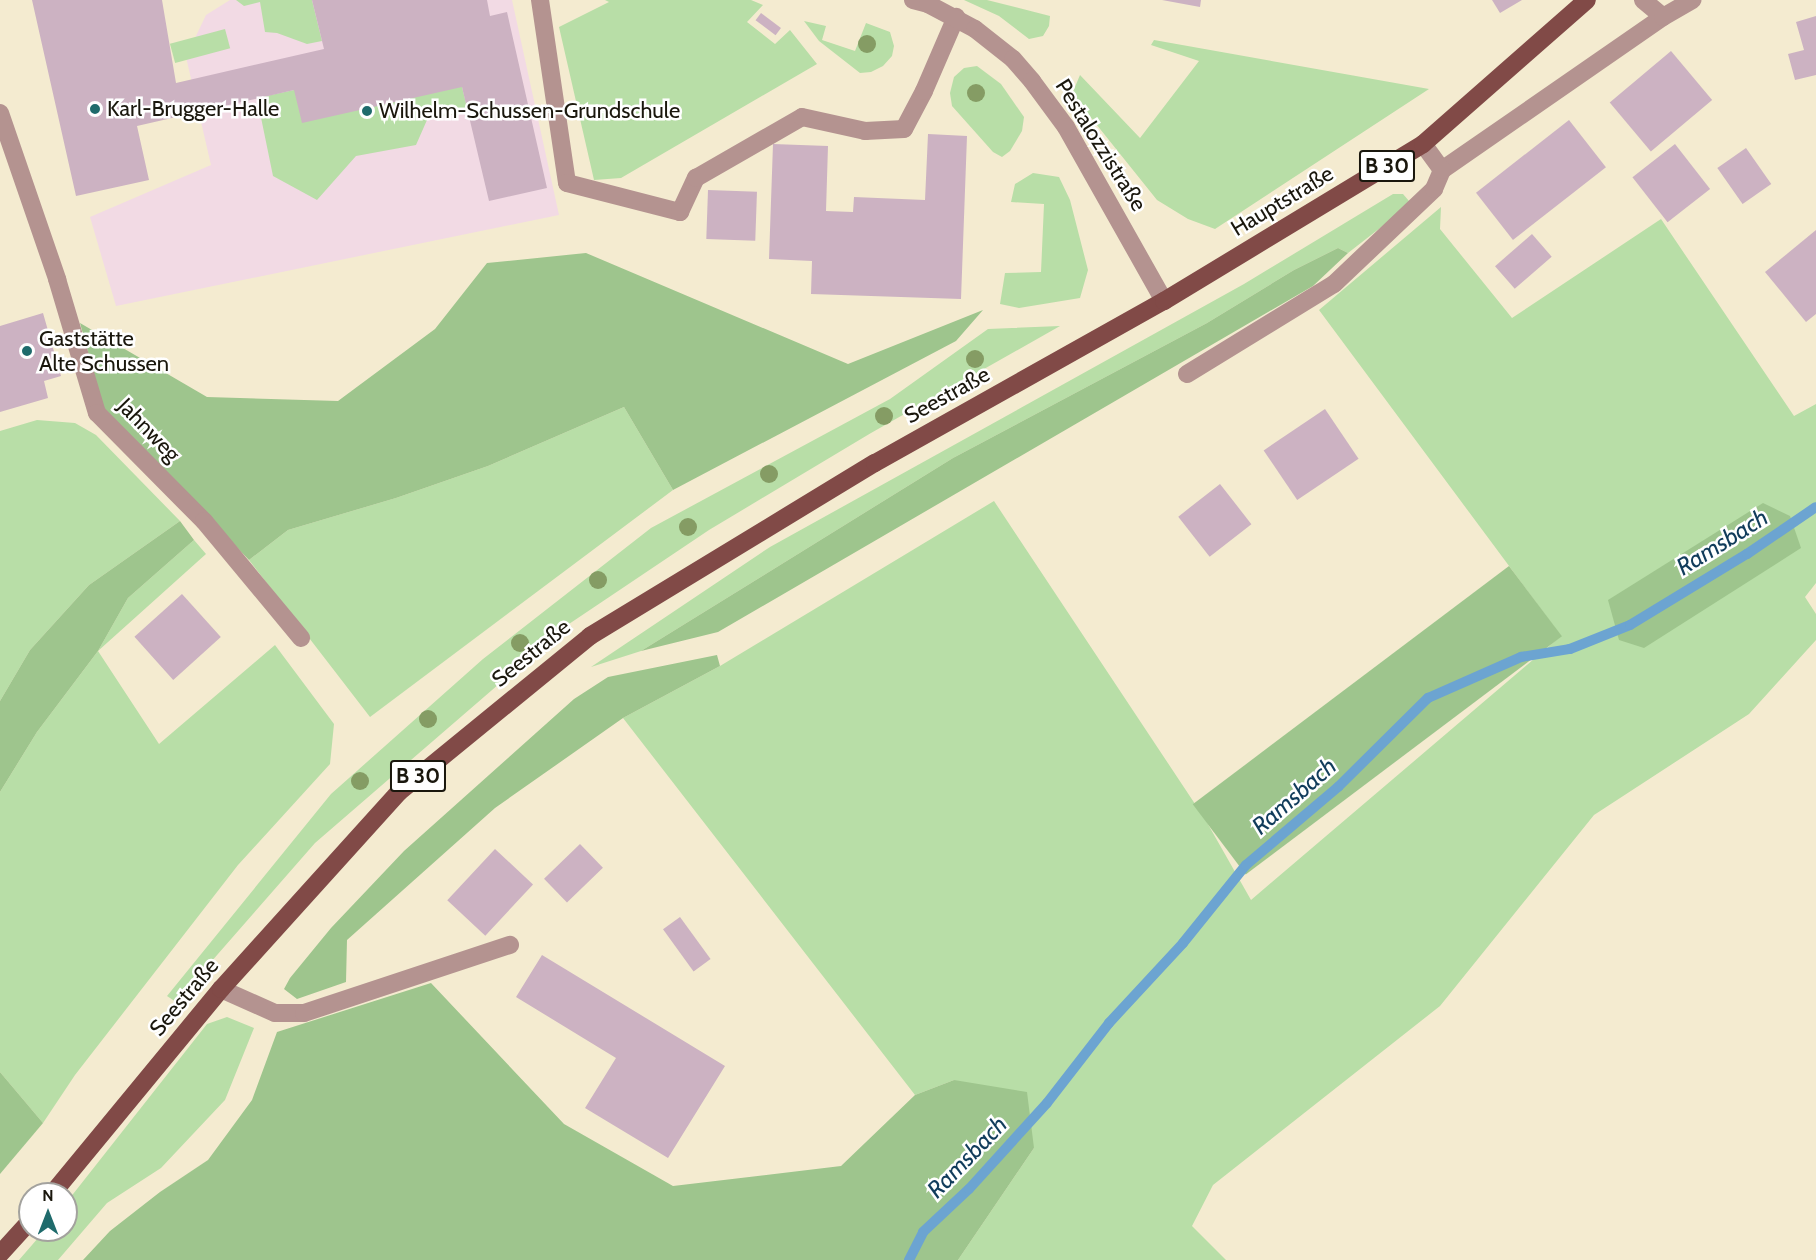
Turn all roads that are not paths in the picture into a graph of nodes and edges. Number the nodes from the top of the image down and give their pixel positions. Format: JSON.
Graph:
{"nodes":[{"id":1,"x":540,"y":0,"type":"edge"},
{"id":2,"x":913,"y":0,"type":"edge"},
{"id":3,"x":1587,"y":0,"type":"edge"},
{"id":4,"x":1643,"y":0,"type":"edge"},
{"id":5,"x":1693,"y":0,"type":"edge"},
{"id":6,"x":956,"y":17,"type":"junction"},
{"id":7,"x":1663,"y":17,"type":"junction"},
{"id":8,"x":0,"y":113,"type":"edge"},
{"id":9,"x":1423,"y":144,"type":"junction"},
{"id":10,"x":1442,"y":170,"type":"junction"},
{"id":11,"x":1164,"y":301,"type":"junction"},
{"id":12,"x":1187,"y":374,"type":"dead end"},
{"id":13,"x":301,"y":638,"type":"dead end"},
{"id":14,"x":510,"y":945,"type":"dead end"},
{"id":15,"x":221,"y":989,"type":"junction"},
{"id":16,"x":62,"y":1182,"type":"edge"},
{"id":17,"x":18,"y":1234,"type":"edge"},
{"id":18,"x":0,"y":1254,"type":"edge"}],
"edges":[{"from":1,"to":6,"type":"street"},
{"from":2,"to":6,"type":"street","name":"Pestalozzistraße"},
{"from":3,"to":9,"type":"main road","name":"Hauptstraße","number":"B 30"},
{"from":4,"to":7,"type":"street"},
{"from":5,"to":7,"type":"street"},
{"from":6,"to":11,"type":"street","name":"Pestalozzistraße"},
{"from":7,"to":10,"type":"street"},
{"from":8,"to":13,"type":"street","name":"Jahnweg"},
{"from":9,"to":10,"type":"street"},
{"from":9,"to":11,"type":"main road","name":"Hauptstraße","number":"B 30"},
{"from":10,"to":12,"type":"street"},
{"from":11,"to":15,"type":"main road","name":"Seestraße","number":"B 30"},
{"from":14,"to":15,"type":"street"},
{"from":15,"to":16,"type":"main road","name":"Seestraße","number":"B 30"},
{"from":17,"to":18,"type":"main road"}]}
